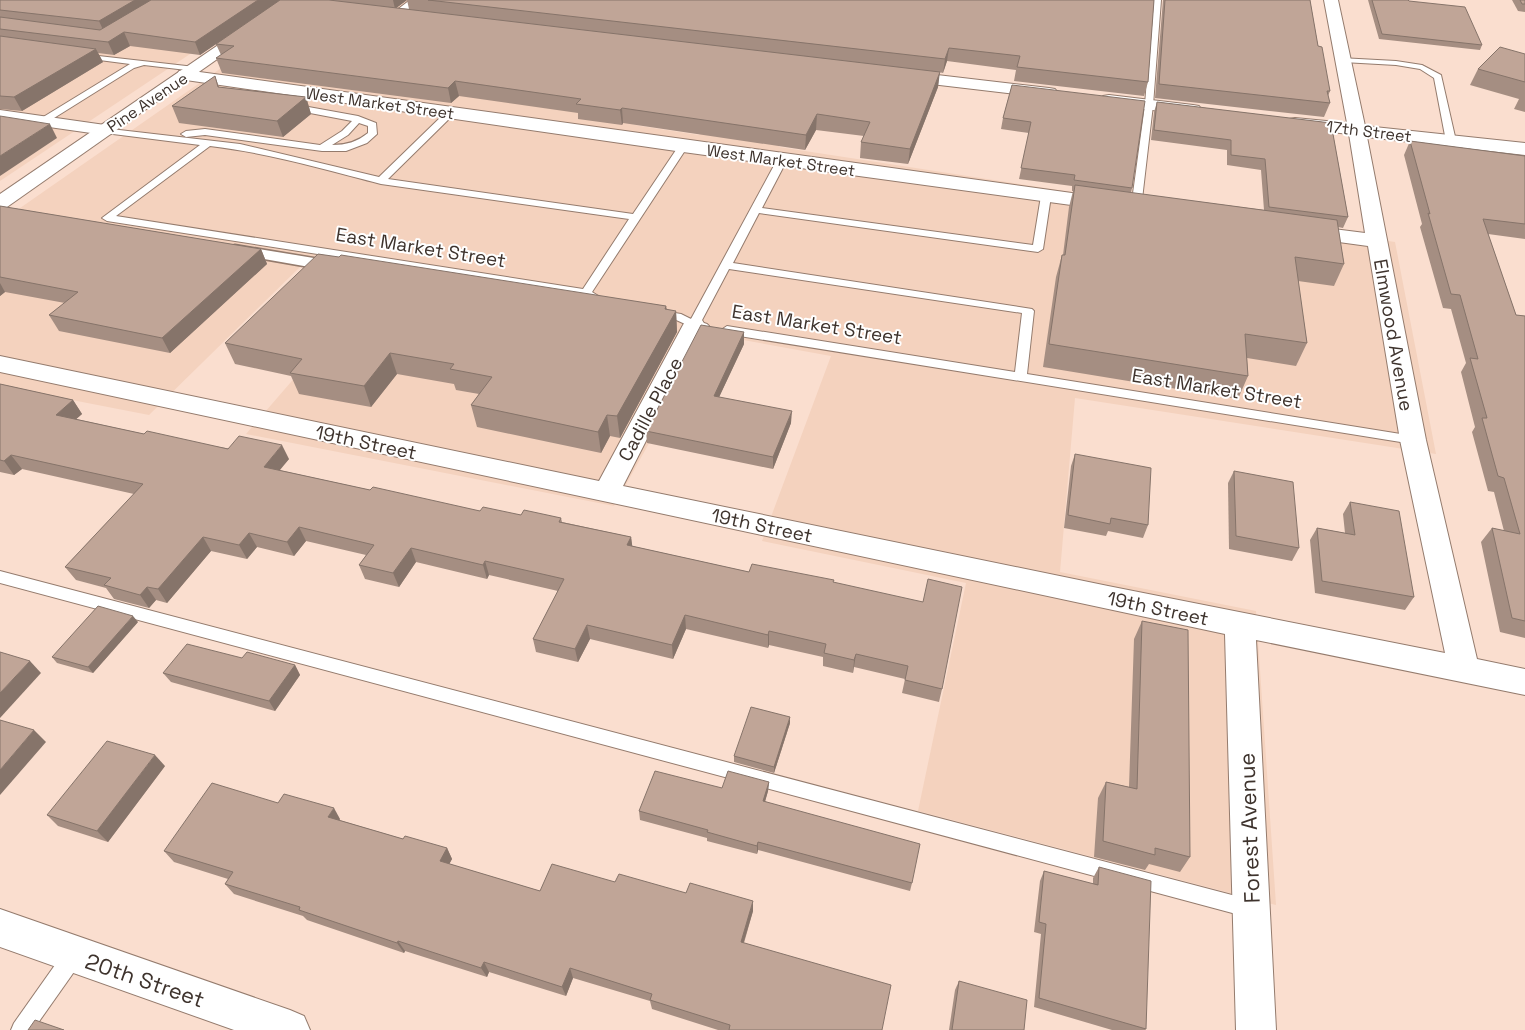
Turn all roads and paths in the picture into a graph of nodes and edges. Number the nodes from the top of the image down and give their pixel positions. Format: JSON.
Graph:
{"nodes":[{"id":1,"x":415,"y":0,"type":"edge"},
{"id":2,"x":1157,"y":0,"type":"edge"},
{"id":3,"x":297,"y":2,"type":"edge"},
{"id":4,"x":1326,"y":4,"type":"edge"},
{"id":5,"x":377,"y":13,"type":"edge"},
{"id":6,"x":396,"y":15,"type":"junction"},
{"id":7,"x":416,"y":18,"type":"edge"},
{"id":8,"x":77,"y":55,"type":"edge"},
{"id":9,"x":1343,"y":60,"type":"junction"},
{"id":10,"x":142,"y":63,"type":"junction"},
{"id":11,"x":190,"y":72,"type":"junction"},
{"id":12,"x":891,"y":74,"type":"edge"},
{"id":13,"x":1070,"y":96,"type":"edge"},
{"id":14,"x":1089,"y":98,"type":"edge"},
{"id":15,"x":1149,"y":105,"type":"junction"},
{"id":16,"x":284,"y":106,"type":"edge"},
{"id":17,"x":1208,"y":112,"type":"edge"},
{"id":18,"x":450,"y":113,"type":"junction"},
{"id":19,"x":0,"y":115,"type":"edge"},
{"id":20,"x":358,"y":119,"type":"junction"},
{"id":21,"x":1278,"y":120,"type":"edge"},
{"id":22,"x":43,"y":121,"type":"junction"},
{"id":23,"x":105,"y":130,"type":"junction"},
{"id":24,"x":1357,"y":130,"type":"junction"},
{"id":25,"x":163,"y":137,"type":"junction"},
{"id":26,"x":1451,"y":141,"type":"junction"},
{"id":27,"x":209,"y":142,"type":"junction"},
{"id":28,"x":683,"y":146,"type":"junction"},
{"id":29,"x":322,"y":148,"type":"junction"},
{"id":30,"x":1525,"y":149,"type":"edge"},
{"id":31,"x":782,"y":160,"type":"junction"},
{"id":32,"x":381,"y":181,"type":"junction"},
{"id":33,"x":1046,"y":196,"type":"junction"},
{"id":34,"x":1136,"y":208,"type":"junction"},
{"id":35,"x":3,"y":210,"type":"edge"},
{"id":36,"x":756,"y":210,"type":"junction"},
{"id":37,"x":1156,"y":211,"type":"edge"},
{"id":38,"x":635,"y":217,"type":"junction"},
{"id":39,"x":95,"y":228,"type":"edge"},
{"id":40,"x":1281,"y":228,"type":"edge"},
{"id":41,"x":1377,"y":241,"type":"junction"},
{"id":42,"x":726,"y":264,"type":"junction"},
{"id":43,"x":582,"y":299,"type":"junction"},
{"id":44,"x":612,"y":304,"type":"edge"},
{"id":45,"x":649,"y":311,"type":"edge"},
{"id":46,"x":694,"y":325,"type":"junction"},
{"id":47,"x":0,"y":364,"type":"edge"},
{"id":48,"x":1021,"y":377,"type":"junction"},
{"id":49,"x":1412,"y":440,"type":"junction"},
{"id":50,"x":606,"y":492,"type":"junction"},
{"id":51,"x":0,"y":577,"type":"edge"},
{"id":52,"x":1240,"y":625,"type":"junction"},
{"id":53,"x":1464,"y":669,"type":"junction"},
{"id":54,"x":1525,"y":682,"type":"edge"},
{"id":55,"x":1252,"y":909,"type":"junction"},
{"id":56,"x":0,"y":928,"type":"edge"},
{"id":57,"x":74,"y":955,"type":"junction"},
{"id":58,"x":21,"y":1030,"type":"edge"},
{"id":59,"x":290,"y":1030,"type":"edge"},
{"id":60,"x":1256,"y":1030,"type":"edge"}],
"edges":[{"from":1,"to":6,"type":"lane"},
{"from":2,"to":15,"type":"lane"},
{"from":3,"to":11,"type":"street","name":"Pine Avenue"},
{"from":4,"to":9,"type":"street","name":"Elmwood Avenue"},
{"from":5,"to":6,"type":"street"},
{"from":6,"to":7,"type":"street"},
{"from":8,"to":10,"type":"lane"},
{"from":9,"to":24,"type":"street","name":"Elmwood Avenue"},
{"from":9,"to":26,"type":"lane"},
{"from":10,"to":11,"type":"lane"},
{"from":10,"to":22,"type":"lane"},
{"from":11,"to":18,"type":"street","name":"West Market Street"},
{"from":11,"to":23,"type":"street","name":"Pine Avenue"},
{"from":12,"to":13,"type":"street"},
{"from":14,"to":15,"type":"street"},
{"from":15,"to":17,"type":"street"},
{"from":15,"to":34,"type":"lane"},
{"from":16,"to":20,"type":"lane"},
{"from":18,"to":28,"type":"street","name":"West Market Street"},
{"from":18,"to":32,"type":"lane"},
{"from":19,"to":22,"type":"street"},
{"from":20,"to":29,"type":"lane"},
{"from":20,"to":29,"type":"lane"},
{"from":21,"to":24,"type":"street","name":"17th Street"},
{"from":22,"to":23,"type":"street"},
{"from":23,"to":25,"type":"lane"},
{"from":23,"to":35,"type":"street","name":"Pine Avenue"},
{"from":24,"to":26,"type":"street","name":"17th Street"},
{"from":24,"to":41,"type":"street","name":"Elmwood Avenue"},
{"from":25,"to":27,"type":"lane"},
{"from":25,"to":29,"type":"lane"},
{"from":26,"to":30,"type":"street","name":"17th Street"},
{"from":27,"to":32,"type":"lane"},
{"from":27,"to":43,"type":"lane","name":"East Market Street"},
{"from":28,"to":31,"type":"street","name":"West Market Street"},
{"from":28,"to":38,"type":"lane"},
{"from":31,"to":33,"type":"street","name":"West Market Street"},
{"from":31,"to":36,"type":"lane"},
{"from":32,"to":38,"type":"lane"},
{"from":33,"to":34,"type":"street","name":"West Market Street"},
{"from":33,"to":36,"type":"lane"},
{"from":34,"to":37,"type":"street","name":"West Market Street"},
{"from":36,"to":42,"type":"lane"},
{"from":38,"to":43,"type":"lane"},
{"from":39,"to":43,"type":"street","name":"East Market Street"},
{"from":40,"to":41,"type":"street"},
{"from":41,"to":49,"type":"street","name":"Elmwood Avenue"},
{"from":42,"to":46,"type":"lane"},
{"from":42,"to":48,"type":"lane"},
{"from":43,"to":44,"type":"lane","name":"East Market Street"},
{"from":45,"to":46,"type":"lane","name":"East Market Street"},
{"from":46,"to":48,"type":"lane","name":"East Market Street"},
{"from":46,"to":50,"type":"street","name":"Cadille Place"},
{"from":47,"to":50,"type":"street","name":"19th Street"},
{"from":48,"to":49,"type":"lane","name":"East Market Street"},
{"from":49,"to":53,"type":"street","name":"Elmwood Avenue"},
{"from":50,"to":52,"type":"street","name":"19th Street"},
{"from":51,"to":55,"type":"lane"},
{"from":52,"to":53,"type":"street","name":"19th Street"},
{"from":52,"to":55,"type":"street","name":"Forest Avenue"},
{"from":53,"to":54,"type":"street","name":"19th Street"},
{"from":55,"to":60,"type":"street","name":"Forest Avenue"},
{"from":56,"to":57,"type":"street","name":"20th Street"},
{"from":57,"to":58,"type":"lane"},
{"from":57,"to":59,"type":"street","name":"20th Street"}]}
